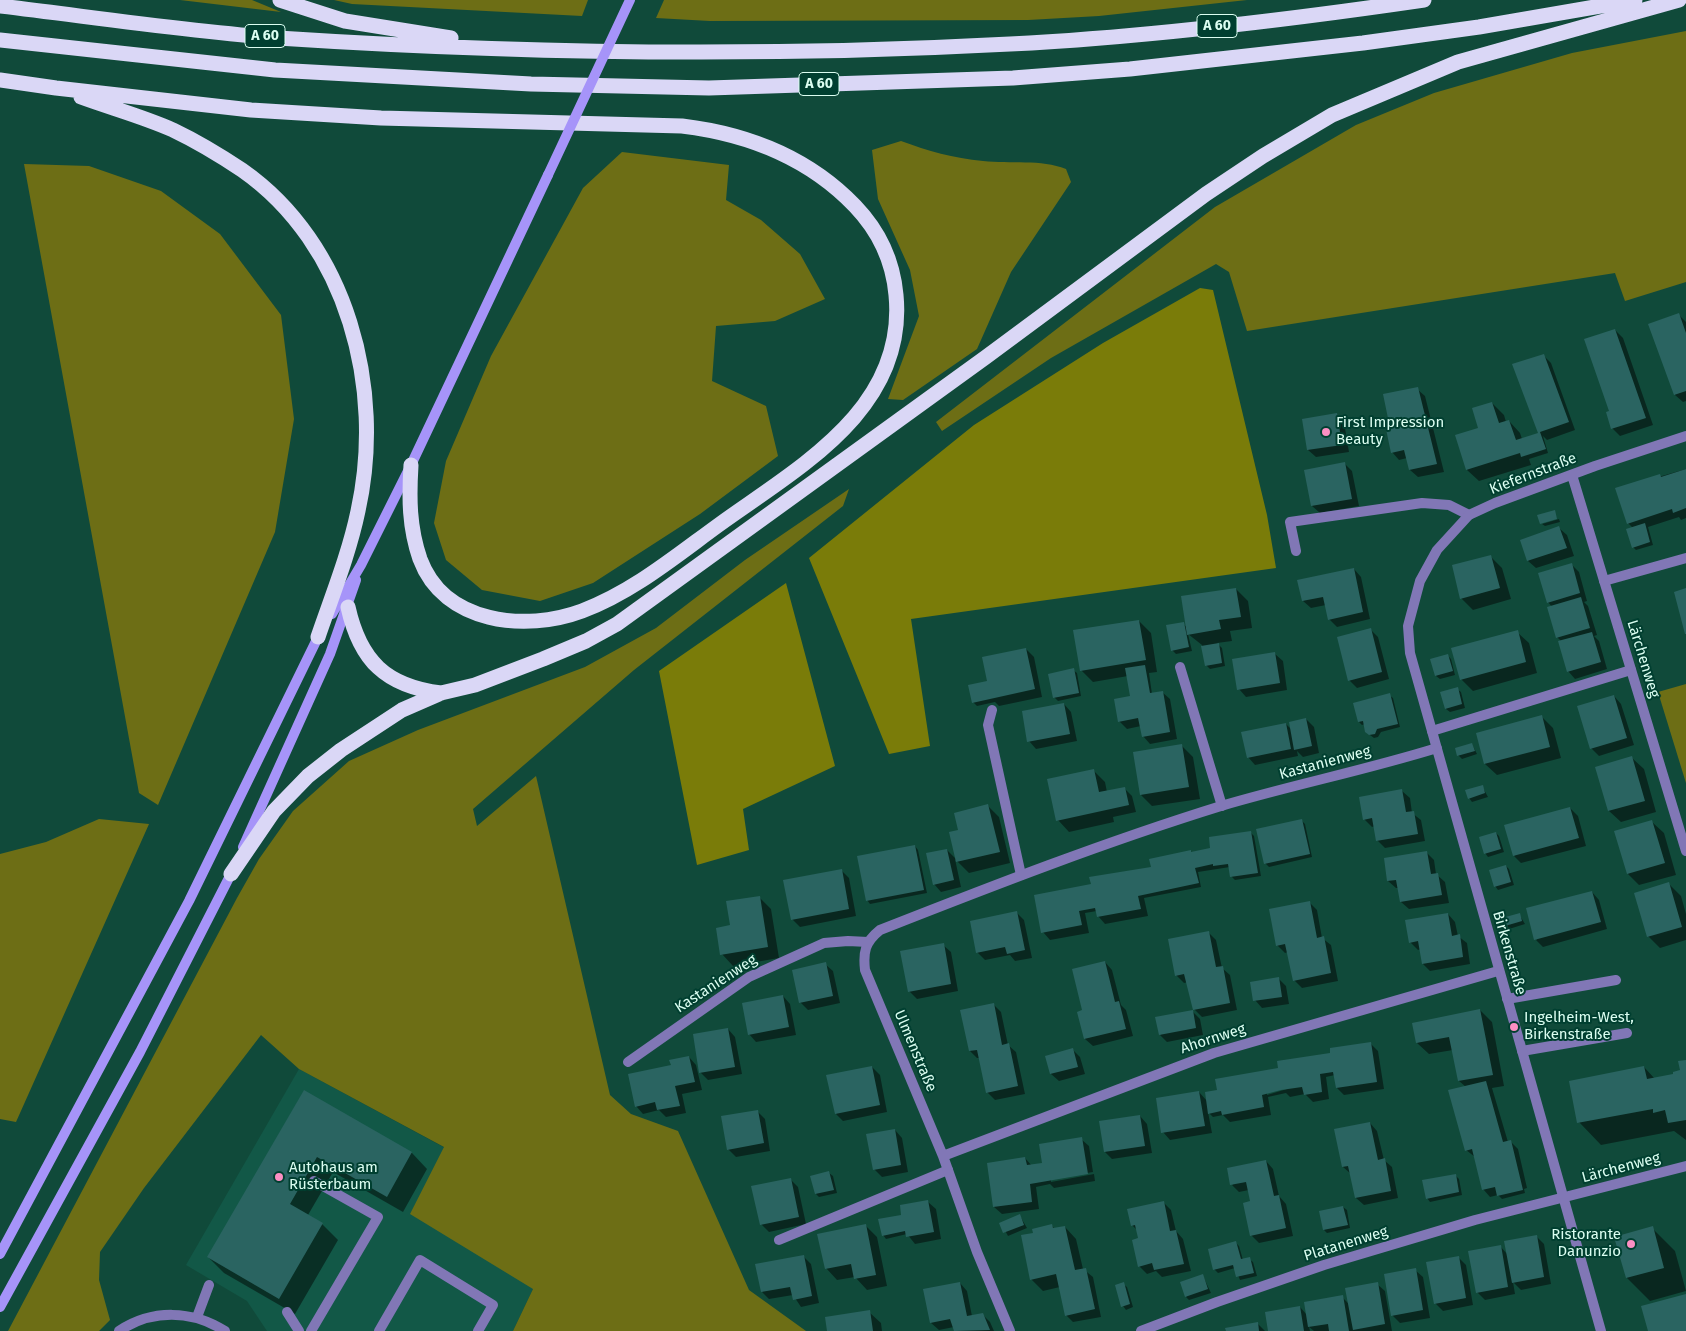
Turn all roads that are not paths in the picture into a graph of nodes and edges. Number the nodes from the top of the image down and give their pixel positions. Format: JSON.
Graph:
{"nodes":[{"id":1,"x":280,"y":0,"type":"edge"},
{"id":2,"x":630,"y":0,"type":"edge"},
{"id":3,"x":1424,"y":0,"type":"edge"},
{"id":4,"x":1635,"y":0,"type":"edge"},
{"id":5,"x":1679,"y":0,"type":"edge"},
{"id":6,"x":0,"y":6,"type":"edge"},
{"id":7,"x":0,"y":40,"type":"edge"},
{"id":8,"x":531,"y":51,"type":"junction"},
{"id":9,"x":0,"y":80,"type":"edge"},
{"id":10,"x":56,"y":88,"type":"junction"},
{"id":11,"x":1686,"y":436,"type":"edge"},
{"id":12,"x":411,"y":465,"type":"junction"},
{"id":13,"x":1572,"y":475,"type":"junction"},
{"id":14,"x":1469,"y":515,"type":"junction"},
{"id":15,"x":1296,"y":551,"type":"dead end"},
{"id":16,"x":1686,"y":558,"type":"edge"},
{"id":17,"x":361,"y":565,"type":"junction"},
{"id":18,"x":1420,"y":581,"type":"joint"},
{"id":19,"x":1604,"y":581,"type":"junction"},
{"id":20,"x":348,"y":607,"type":"junction"},
{"id":21,"x":318,"y":637,"type":"junction"},
{"id":22,"x":1180,"y":667,"type":"dead end"},
{"id":23,"x":1631,"y":670,"type":"junction"},
{"id":24,"x":441,"y":693,"type":"junction"},
{"id":25,"x":992,"y":710,"type":"dead end"},
{"id":26,"x":1432,"y":731,"type":"junction"},
{"id":27,"x":1437,"y":748,"type":"junction"},
{"id":28,"x":1222,"y":806,"type":"junction"},
{"id":29,"x":1686,"y":851,"type":"edge"},
{"id":30,"x":231,"y":874,"type":"junction"},
{"id":31,"x":1021,"y":875,"type":"junction"},
{"id":32,"x":868,"y":942,"type":"junction"},
{"id":33,"x":1498,"y":971,"type":"junction"},
{"id":34,"x":1616,"y":980,"type":"dead end"},
{"id":35,"x":1506,"y":999,"type":"junction"},
{"id":36,"x":1627,"y":1033,"type":"dead end"},
{"id":37,"x":1522,"y":1051,"type":"junction"},
{"id":38,"x":628,"y":1062,"type":"dead end"},
{"id":39,"x":943,"y":1156,"type":"junction"},
{"id":40,"x":1686,"y":1166,"type":"edge"},
{"id":41,"x":948,"y":1170,"type":"junction"},
{"id":42,"x":314,"y":1181,"type":"dead end"},
{"id":43,"x":1564,"y":1198,"type":"junction"},
{"id":44,"x":780,"y":1240,"type":"dead end"},
{"id":45,"x":0,"y":1254,"type":"edge"},
{"id":46,"x":209,"y":1285,"type":"dead end"},
{"id":47,"x":0,"y":1307,"type":"edge"},
{"id":48,"x":287,"y":1312,"type":"dead end"},
{"id":49,"x":197,"y":1318,"type":"junction"},
{"id":50,"x":119,"y":1331,"type":"edge"},
{"id":51,"x":225,"y":1331,"type":"edge"},
{"id":52,"x":299,"y":1331,"type":"edge"},
{"id":53,"x":312,"y":1331,"type":"edge"},
{"id":54,"x":379,"y":1331,"type":"edge"},
{"id":55,"x":478,"y":1331,"type":"edge"},
{"id":56,"x":1010,"y":1331,"type":"edge"},
{"id":57,"x":1141,"y":1331,"type":"edge"},
{"id":58,"x":1601,"y":1331,"type":"edge"}],
"edges":[{"from":1,"to":8,"type":"highway"},
{"from":2,"to":12,"type":"main road","bridge":true},
{"from":3,"to":8,"type":"highway","number":"A 60"},
{"from":4,"to":7,"type":"highway","number":"A 60"},
{"from":5,"to":24,"type":"highway"},
{"from":6,"to":8,"type":"highway","number":"A 60"},
{"from":9,"to":10,"type":"highway"},
{"from":10,"to":12,"type":"highway"},
{"from":10,"to":21,"type":"highway"},
{"from":11,"to":13,"type":"street","name":"Kiefernstraße"},
{"from":12,"to":17,"type":"main road"},
{"from":13,"to":14,"type":"street","name":"Kiefernstraße"},
{"from":13,"to":19,"type":"street","name":"Lärchenweg"},
{"from":14,"to":15,"type":"street"},
{"from":14,"to":18,"type":"street","name":"Kiefernstraße"},
{"from":16,"to":19,"type":"street"},
{"from":17,"to":20,"type":"main road"},
{"from":17,"to":21,"type":"main road"},
{"from":18,"to":26,"type":"street","name":"Birkenstraße"},
{"from":19,"to":23,"type":"street","name":"Lärchenweg"},
{"from":20,"to":24,"type":"highway"},
{"from":20,"to":30,"type":"main road"},
{"from":21,"to":45,"type":"main road"},
{"from":22,"to":28,"type":"street"},
{"from":23,"to":26,"type":"street"},
{"from":23,"to":29,"type":"street","name":"Lärchenweg"},
{"from":24,"to":30,"type":"highway"},
{"from":25,"to":31,"type":"street"},
{"from":26,"to":27,"type":"street","name":"Birkenstraße"},
{"from":27,"to":28,"type":"street","name":"Kastanienweg"},
{"from":27,"to":33,"type":"street","name":"Birkenstraße"},
{"from":28,"to":31,"type":"street","name":"Kastanienweg"},
{"from":30,"to":47,"type":"main road"},
{"from":31,"to":32,"type":"street","name":"Kastanienweg"},
{"from":32,"to":38,"type":"street","name":"Kastanienweg"},
{"from":32,"to":39,"type":"street","name":"Ulmenstraße"},
{"from":33,"to":35,"type":"street","name":"Birkenstraße"},
{"from":33,"to":39,"type":"street","name":"Ahornweg"},
{"from":34,"to":35,"type":"street"},
{"from":35,"to":37,"type":"street","name":"Birkenstraße"},
{"from":36,"to":37,"type":"street"},
{"from":37,"to":43,"type":"street","name":"Birkenstraße"},
{"from":39,"to":41,"type":"street","name":"Ulmenstraße"},
{"from":40,"to":43,"type":"street","name":"Lärchenweg"},
{"from":41,"to":44,"type":"street"},
{"from":41,"to":56,"type":"street","name":"Ulmenstraße"},
{"from":42,"to":53,"type":"street"},
{"from":43,"to":57,"type":"street","name":"Platanenweg"},
{"from":43,"to":58,"type":"street","name":"Birkenstraße"},
{"from":46,"to":49,"type":"street"},
{"from":48,"to":52,"type":"street"},
{"from":49,"to":50,"type":"street"},
{"from":49,"to":51,"type":"street"},
{"from":54,"to":55,"type":"street"}]}
